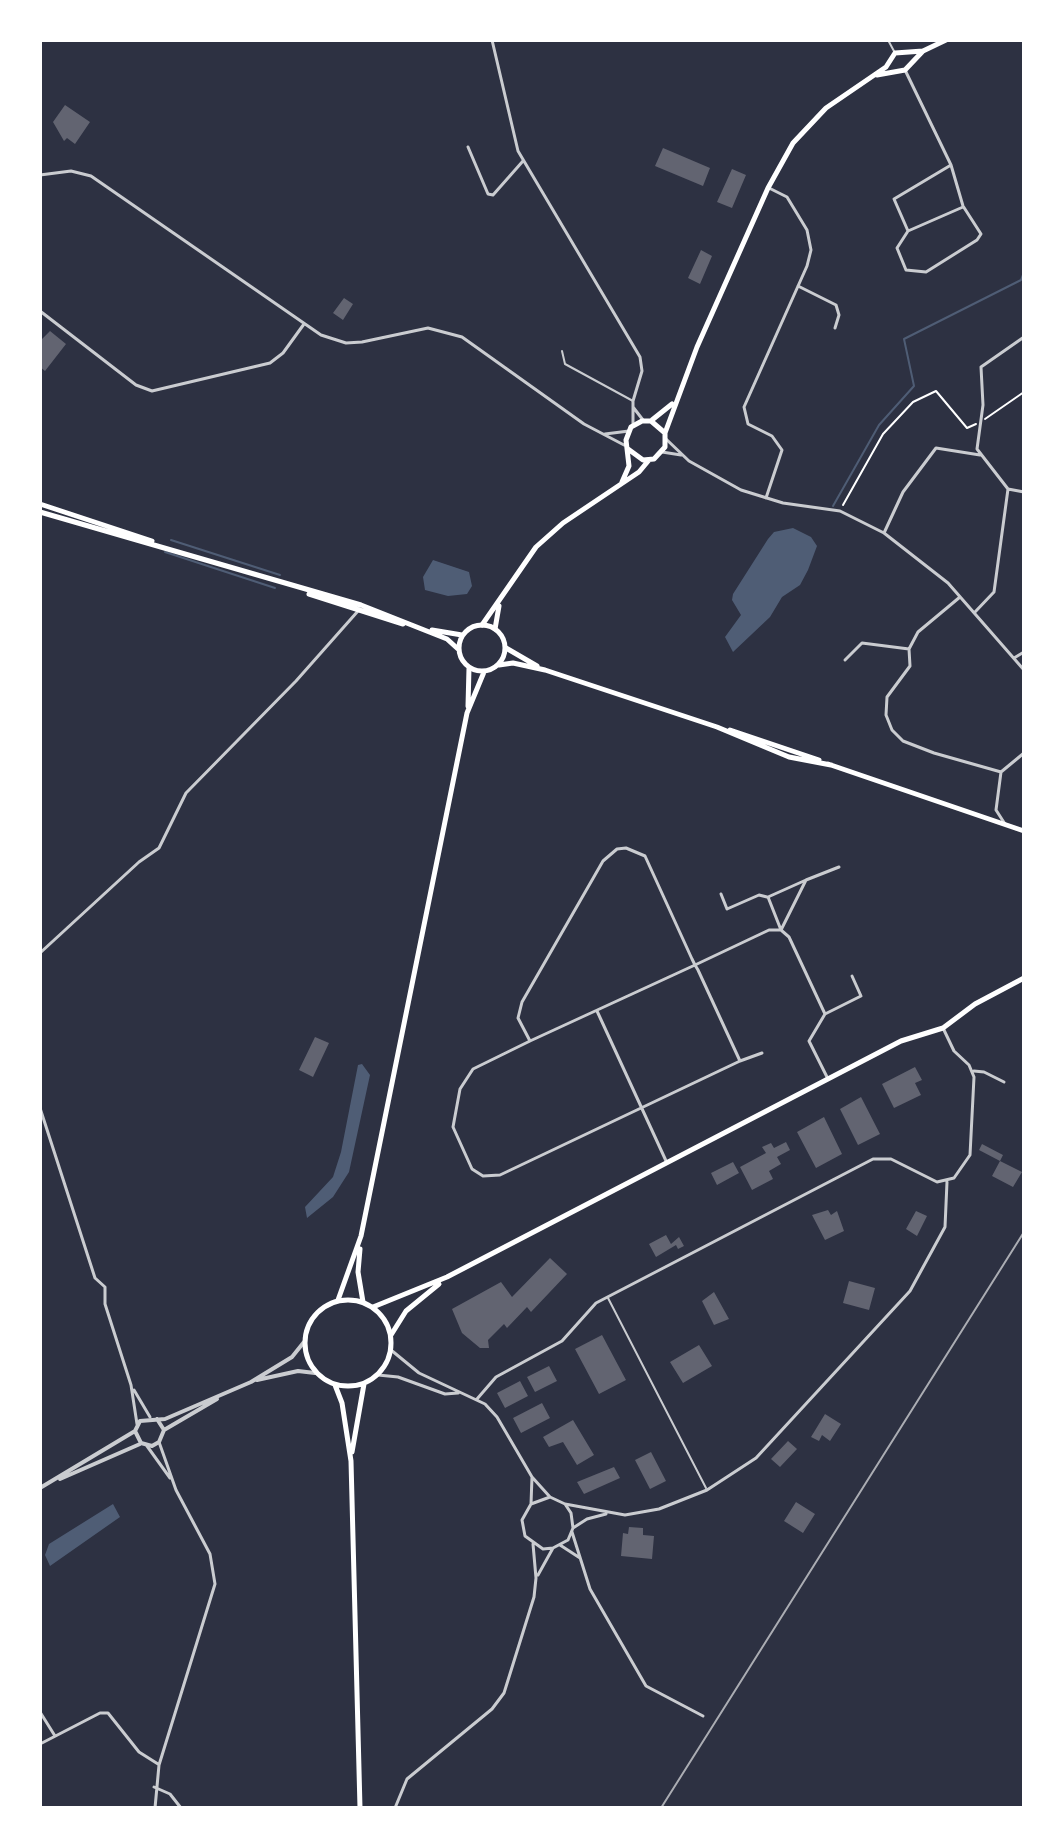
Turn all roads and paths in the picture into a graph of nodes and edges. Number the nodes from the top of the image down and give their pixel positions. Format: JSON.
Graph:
{"nodes":[{"id":1,"x":492,"y":40,"type":"edge"},
{"id":2,"x":888,"y":40,"type":"edge"},
{"id":3,"x":946,"y":40,"type":"edge"},
{"id":4,"x":923,"y":51,"type":"junction"},
{"id":5,"x":895,"y":53,"type":"junction"},
{"id":6,"x":905,"y":53,"type":"junction"},
{"id":7,"x":890,"y":60,"type":"junction"},
{"id":8,"x":904,"y":69,"type":"junction"},
{"id":9,"x":876,"y":75,"type":"junction"},
{"id":10,"x":468,"y":147,"type":"dead end"},
{"id":11,"x":523,"y":161,"type":"junction"},
{"id":12,"x":951,"y":165,"type":"junction"},
{"id":13,"x":40,"y":175,"type":"edge"},
{"id":14,"x":768,"y":188,"type":"junction"},
{"id":15,"x":963,"y":206,"type":"junction"},
{"id":16,"x":908,"y":231,"type":"junction"},
{"id":17,"x":798,"y":286,"type":"junction"},
{"id":18,"x":40,"y":311,"type":"edge"},
{"id":19,"x":304,"y":324,"type":"junction"},
{"id":20,"x":835,"y":328,"type":"dead end"},
{"id":21,"x":1024,"y":337,"type":"edge"},
{"id":22,"x":562,"y":351,"type":"dead end"},
{"id":23,"x":1024,"y":392,"type":"edge"},
{"id":24,"x":677,"y":397,"type":"junction"},
{"id":25,"x":633,"y":401,"type":"junction"},
{"id":26,"x":633,"y":407,"type":"junction"},
{"id":27,"x":644,"y":421,"type":"junction"},
{"id":28,"x":651,"y":421,"type":"junction"},
{"id":29,"x":981,"y":422,"type":"junction"},
{"id":30,"x":633,"y":425,"type":"junction"},
{"id":31,"x":629,"y":431,"type":"junction"},
{"id":32,"x":602,"y":434,"type":"junction"},
{"id":33,"x":666,"y":436,"type":"junction"},
{"id":34,"x":628,"y":448,"type":"junction"},
{"id":35,"x":662,"y":452,"type":"junction"},
{"id":36,"x":681,"y":455,"type":"junction"},
{"id":37,"x":980,"y":455,"type":"junction"},
{"id":38,"x":649,"y":460,"type":"junction"},
{"id":39,"x":622,"y":482,"type":"junction"},
{"id":40,"x":1008,"y":489,"type":"junction"},
{"id":41,"x":1024,"y":492,"type":"edge"},
{"id":42,"x":766,"y":498,"type":"junction"},
{"id":43,"x":40,"y":504,"type":"edge"},
{"id":44,"x":840,"y":511,"type":"junction"},
{"id":45,"x":40,"y":512,"type":"edge"},
{"id":46,"x":884,"y":533,"type":"junction"},
{"id":47,"x":176,"y":551,"type":"junction"},
{"id":48,"x":282,"y":583,"type":"junction"},
{"id":49,"x":961,"y":597,"type":"junction"},
{"id":50,"x":500,"y":602,"type":"junction"},
{"id":51,"x":361,"y":605,"type":"junction"},
{"id":52,"x":358,"y":612,"type":"junction"},
{"id":53,"x":975,"y":612,"type":"junction"},
{"id":54,"x":482,"y":625,"type":"junction"},
{"id":55,"x":418,"y":627,"type":"junction"},
{"id":56,"x":495,"y":629,"type":"junction"},
{"id":57,"x":462,"y":635,"type":"junction"},
{"id":58,"x":506,"y":648,"type":"junction"},
{"id":59,"x":458,"y":649,"type":"junction"},
{"id":60,"x":909,"y":649,"type":"junction"},
{"id":61,"x":1024,"y":652,"type":"edge"},
{"id":62,"x":1014,"y":658,"type":"junction"},
{"id":63,"x":845,"y":660,"type":"dead end"},
{"id":64,"x":499,"y":665,"type":"junction"},
{"id":65,"x":469,"y":668,"type":"junction"},
{"id":66,"x":545,"y":670,"type":"junction"},
{"id":67,"x":1024,"y":670,"type":"edge"},
{"id":68,"x":484,"y":672,"type":"junction"},
{"id":69,"x":467,"y":713,"type":"junction"},
{"id":70,"x":1024,"y":753,"type":"edge"},
{"id":71,"x":1001,"y":772,"type":"junction"},
{"id":72,"x":1005,"y":824,"type":"junction"},
{"id":73,"x":1024,"y":831,"type":"edge"},
{"id":74,"x":839,"y":867,"type":"dead end"},
{"id":75,"x":806,"y":880,"type":"junction"},
{"id":76,"x":721,"y":894,"type":"dead end"},
{"id":77,"x":768,"y":897,"type":"junction"},
{"id":78,"x":781,"y":930,"type":"junction"},
{"id":79,"x":40,"y":953,"type":"edge"},
{"id":80,"x":695,"y":965,"type":"junction"},
{"id":81,"x":852,"y":976,"type":"dead end"},
{"id":82,"x":1024,"y":978,"type":"edge"},
{"id":83,"x":597,"y":1011,"type":"junction"},
{"id":84,"x":825,"y":1014,"type":"junction"},
{"id":85,"x":943,"y":1028,"type":"junction"},
{"id":86,"x":530,"y":1041,"type":"junction"},
{"id":87,"x":762,"y":1053,"type":"dead end"},
{"id":88,"x":740,"y":1061,"type":"junction"},
{"id":89,"x":974,"y":1071,"type":"junction"},
{"id":90,"x":828,"y":1079,"type":"junction"},
{"id":91,"x":1004,"y":1082,"type":"dead end"},
{"id":92,"x":641,"y":1107,"type":"junction"},
{"id":93,"x":40,"y":1108,"type":"edge"},
{"id":94,"x":667,"y":1163,"type":"junction"},
{"id":95,"x":947,"y":1182,"type":"junction"},
{"id":96,"x":361,"y":1236,"type":"junction"},
{"id":97,"x":447,"y":1277,"type":"junction"},
{"id":98,"x":608,"y":1297,"type":"junction"},
{"id":99,"x":338,"y":1300,"type":"junction"},
{"id":100,"x":363,"y":1302,"type":"junction"},
{"id":101,"x":373,"y":1307,"type":"junction"},
{"id":102,"x":391,"y":1335,"type":"junction"},
{"id":103,"x":304,"y":1342,"type":"junction"},
{"id":104,"x":391,"y":1350,"type":"junction"},
{"id":105,"x":315,"y":1373,"type":"junction"},
{"id":106,"x":378,"y":1375,"type":"junction"},
{"id":107,"x":251,"y":1382,"type":"junction"},
{"id":108,"x":364,"y":1384,"type":"junction"},
{"id":109,"x":131,"y":1385,"type":"junction"},
{"id":110,"x":335,"y":1385,"type":"junction"},
{"id":111,"x":233,"y":1389,"type":"junction"},
{"id":112,"x":459,"y":1393,"type":"junction"},
{"id":113,"x":477,"y":1399,"type":"junction"},
{"id":114,"x":150,"y":1417,"type":"junction"},
{"id":115,"x":157,"y":1419,"type":"junction"},
{"id":116,"x":137,"y":1424,"type":"junction"},
{"id":117,"x":164,"y":1430,"type":"junction"},
{"id":118,"x":135,"y":1431,"type":"junction"},
{"id":119,"x":159,"y":1442,"type":"junction"},
{"id":120,"x":141,"y":1443,"type":"junction"},
{"id":121,"x":147,"y":1446,"type":"junction"},
{"id":122,"x":351,"y":1461,"type":"junction"},
{"id":123,"x":532,"y":1477,"type":"junction"},
{"id":124,"x":172,"y":1481,"type":"junction"},
{"id":125,"x":40,"y":1488,"type":"edge"},
{"id":126,"x":707,"y":1490,"type":"junction"},
{"id":127,"x":550,"y":1497,"type":"junction"},
{"id":128,"x":531,"y":1504,"type":"junction"},
{"id":129,"x":565,"y":1504,"type":"junction"},
{"id":130,"x":610,"y":1514,"type":"junction"},
{"id":131,"x":573,"y":1530,"type":"junction"},
{"id":132,"x":533,"y":1544,"type":"junction"},
{"id":133,"x":560,"y":1545,"type":"junction"},
{"id":134,"x":553,"y":1548,"type":"junction"},
{"id":135,"x":582,"y":1559,"type":"junction"},
{"id":136,"x":536,"y":1578,"type":"junction"},
{"id":137,"x":40,"y":1712,"type":"edge"},
{"id":138,"x":703,"y":1716,"type":"dead end"},
{"id":139,"x":55,"y":1736,"type":"junction"},
{"id":140,"x":40,"y":1744,"type":"edge"},
{"id":141,"x":159,"y":1765,"type":"junction"},
{"id":142,"x":154,"y":1787,"type":"junction"},
{"id":143,"x":155,"y":1808,"type":"edge"},
{"id":144,"x":181,"y":1808,"type":"edge"},
{"id":145,"x":360,"y":1808,"type":"edge"},
{"id":146,"x":395,"y":1808,"type":"edge"}],
"edges":[{"from":1,"to":11,"type":"street"},
{"from":2,"to":5,"type":"lane"},
{"from":3,"to":4,"type":"main road"},
{"from":4,"to":6,"type":"main road"},
{"from":4,"to":8,"type":"main road"},
{"from":5,"to":6,"type":"main road"},
{"from":5,"to":7,"type":"main road"},
{"from":6,"to":8,"type":"main road"},
{"from":7,"to":8,"type":"main road"},
{"from":7,"to":9,"type":"main road"},
{"from":8,"to":9,"type":"main road"},
{"from":8,"to":12,"type":"street"},
{"from":9,"to":14,"type":"main road"},
{"from":10,"to":11,"type":"street"},
{"from":11,"to":25,"type":"street"},
{"from":12,"to":15,"type":"street"},
{"from":12,"to":16,"type":"street"},
{"from":13,"to":19,"type":"street"},
{"from":14,"to":17,"type":"street"},
{"from":14,"to":24,"type":"main road"},
{"from":15,"to":16,"type":"street"},
{"from":15,"to":16,"type":"street"},
{"from":17,"to":20,"type":"street"},
{"from":17,"to":42,"type":"street"},
{"from":18,"to":19,"type":"street"},
{"from":19,"to":32,"type":"street"},
{"from":21,"to":29,"type":"street"},
{"from":22,"to":25,"type":"lane"},
{"from":23,"to":29,"type":"path"},
{"from":24,"to":28,"type":"main road"},
{"from":24,"to":33,"type":"main road"},
{"from":25,"to":26,"type":"street"},
{"from":26,"to":27,"type":"street"},
{"from":26,"to":30,"type":"street"},
{"from":27,"to":28,"type":"main road"},
{"from":27,"to":30,"type":"main road"},
{"from":28,"to":33,"type":"main road"},
{"from":29,"to":37,"type":"street"},
{"from":29,"to":44,"type":"path"},
{"from":30,"to":31,"type":"main road"},
{"from":31,"to":32,"type":"street"},
{"from":31,"to":34,"type":"main road"},
{"from":32,"to":34,"type":"street"},
{"from":33,"to":35,"type":"main road"},
{"from":33,"to":36,"type":"street"},
{"from":34,"to":38,"type":"main road"},
{"from":34,"to":39,"type":"main road"},
{"from":35,"to":36,"type":"street"},
{"from":35,"to":38,"type":"main road"},
{"from":36,"to":42,"type":"street"},
{"from":37,"to":40,"type":"street"},
{"from":37,"to":46,"type":"street"},
{"from":38,"to":39,"type":"main road"},
{"from":39,"to":50,"type":"main road"},
{"from":40,"to":41,"type":"street"},
{"from":40,"to":53,"type":"street"},
{"from":42,"to":44,"type":"street"},
{"from":43,"to":47,"type":"main road"},
{"from":44,"to":46,"type":"street"},
{"from":45,"to":47,"type":"main road"},
{"from":46,"to":49,"type":"street"},
{"from":47,"to":48,"type":"main road"},
{"from":48,"to":51,"type":"main road"},
{"from":48,"to":52,"type":"main road"},
{"from":49,"to":53,"type":"street"},
{"from":49,"to":60,"type":"street"},
{"from":50,"to":54,"type":"main road"},
{"from":50,"to":56,"type":"main road"},
{"from":51,"to":52,"type":"street"},
{"from":51,"to":55,"type":"main road"},
{"from":52,"to":55,"type":"main road"},
{"from":52,"to":79,"type":"street"},
{"from":53,"to":62,"type":"street"},
{"from":54,"to":56,"type":"main road"},
{"from":54,"to":57,"type":"main road"},
{"from":55,"to":57,"type":"main road"},
{"from":55,"to":59,"type":"main road"},
{"from":56,"to":58,"type":"main road"},
{"from":57,"to":59,"type":"main road"},
{"from":58,"to":64,"type":"main road"},
{"from":58,"to":66,"type":"main road"},
{"from":59,"to":65,"type":"main road"},
{"from":60,"to":63,"type":"street"},
{"from":60,"to":71,"type":"street"},
{"from":61,"to":62,"type":"street"},
{"from":62,"to":67,"type":"street"},
{"from":64,"to":66,"type":"main road"},
{"from":64,"to":68,"type":"main road"},
{"from":65,"to":68,"type":"main road"},
{"from":65,"to":69,"type":"main road"},
{"from":66,"to":72,"type":"main road"},
{"from":68,"to":69,"type":"main road"},
{"from":69,"to":96,"type":"main road"},
{"from":70,"to":71,"type":"street"},
{"from":71,"to":72,"type":"street"},
{"from":72,"to":73,"type":"main road"},
{"from":74,"to":75,"type":"street"},
{"from":75,"to":77,"type":"street"},
{"from":75,"to":78,"type":"street"},
{"from":76,"to":77,"type":"street"},
{"from":77,"to":78,"type":"street"},
{"from":78,"to":80,"type":"street"},
{"from":78,"to":84,"type":"street"},
{"from":80,"to":83,"type":"street"},
{"from":80,"to":86,"type":"street"},
{"from":80,"to":88,"type":"street"},
{"from":81,"to":84,"type":"street"},
{"from":82,"to":85,"type":"main road"},
{"from":83,"to":86,"type":"street"},
{"from":83,"to":92,"type":"street"},
{"from":84,"to":90,"type":"street"},
{"from":85,"to":89,"type":"street"},
{"from":85,"to":90,"type":"main road"},
{"from":86,"to":92,"type":"street"},
{"from":87,"to":88,"type":"street"},
{"from":88,"to":92,"type":"street"},
{"from":89,"to":91,"type":"street"},
{"from":89,"to":95,"type":"street"},
{"from":90,"to":94,"type":"main road"},
{"from":92,"to":94,"type":"street"},
{"from":93,"to":109,"type":"street"},
{"from":94,"to":97,"type":"main road"},
{"from":95,"to":98,"type":"street"},
{"from":95,"to":126,"type":"street"},
{"from":96,"to":99,"type":"main road"},
{"from":96,"to":100,"type":"main road"},
{"from":97,"to":101,"type":"main road"},
{"from":97,"to":102,"type":"main road"},
{"from":98,"to":113,"type":"street"},
{"from":98,"to":126,"type":"lane"},
{"from":99,"to":100,"type":"main road"},
{"from":99,"to":103,"type":"main road"},
{"from":100,"to":101,"type":"main road"},
{"from":101,"to":102,"type":"main road"},
{"from":102,"to":104,"type":"main road"},
{"from":103,"to":105,"type":"main road"},
{"from":103,"to":107,"type":"street"},
{"from":104,"to":106,"type":"main road"},
{"from":104,"to":112,"type":"street"},
{"from":105,"to":107,"type":"street"},
{"from":105,"to":110,"type":"main road"},
{"from":106,"to":108,"type":"main road"},
{"from":106,"to":112,"type":"street"},
{"from":107,"to":111,"type":"street"},
{"from":108,"to":110,"type":"main road"},
{"from":108,"to":122,"type":"main road"},
{"from":109,"to":114,"type":"street"},
{"from":109,"to":116,"type":"street"},
{"from":110,"to":122,"type":"main road"},
{"from":111,"to":115,"type":"street"},
{"from":111,"to":117,"type":"street"},
{"from":112,"to":113,"type":"street"},
{"from":113,"to":123,"type":"street"},
{"from":114,"to":115,"type":"street"},
{"from":114,"to":116,"type":"street"},
{"from":115,"to":117,"type":"street"},
{"from":116,"to":118,"type":"street"},
{"from":117,"to":119,"type":"street"},
{"from":118,"to":120,"type":"street"},
{"from":118,"to":125,"type":"street"},
{"from":119,"to":121,"type":"street"},
{"from":119,"to":124,"type":"street"},
{"from":120,"to":121,"type":"street"},
{"from":120,"to":125,"type":"street"},
{"from":121,"to":124,"type":"street"},
{"from":122,"to":145,"type":"main road"},
{"from":123,"to":127,"type":"street"},
{"from":123,"to":128,"type":"street"},
{"from":124,"to":141,"type":"street"},
{"from":126,"to":130,"type":"street"},
{"from":127,"to":128,"type":"street"},
{"from":127,"to":129,"type":"street"},
{"from":128,"to":132,"type":"street"},
{"from":129,"to":130,"type":"street"},
{"from":129,"to":131,"type":"street"},
{"from":130,"to":131,"type":"street"},
{"from":131,"to":133,"type":"street"},
{"from":131,"to":135,"type":"street"},
{"from":132,"to":134,"type":"street"},
{"from":132,"to":136,"type":"street"},
{"from":133,"to":134,"type":"street"},
{"from":133,"to":135,"type":"street"},
{"from":134,"to":136,"type":"street"},
{"from":135,"to":138,"type":"street"},
{"from":136,"to":146,"type":"street"},
{"from":137,"to":139,"type":"street"},
{"from":139,"to":140,"type":"street"},
{"from":139,"to":141,"type":"street"},
{"from":141,"to":142,"type":"street"},
{"from":142,"to":143,"type":"street"},
{"from":142,"to":144,"type":"street"}]}
